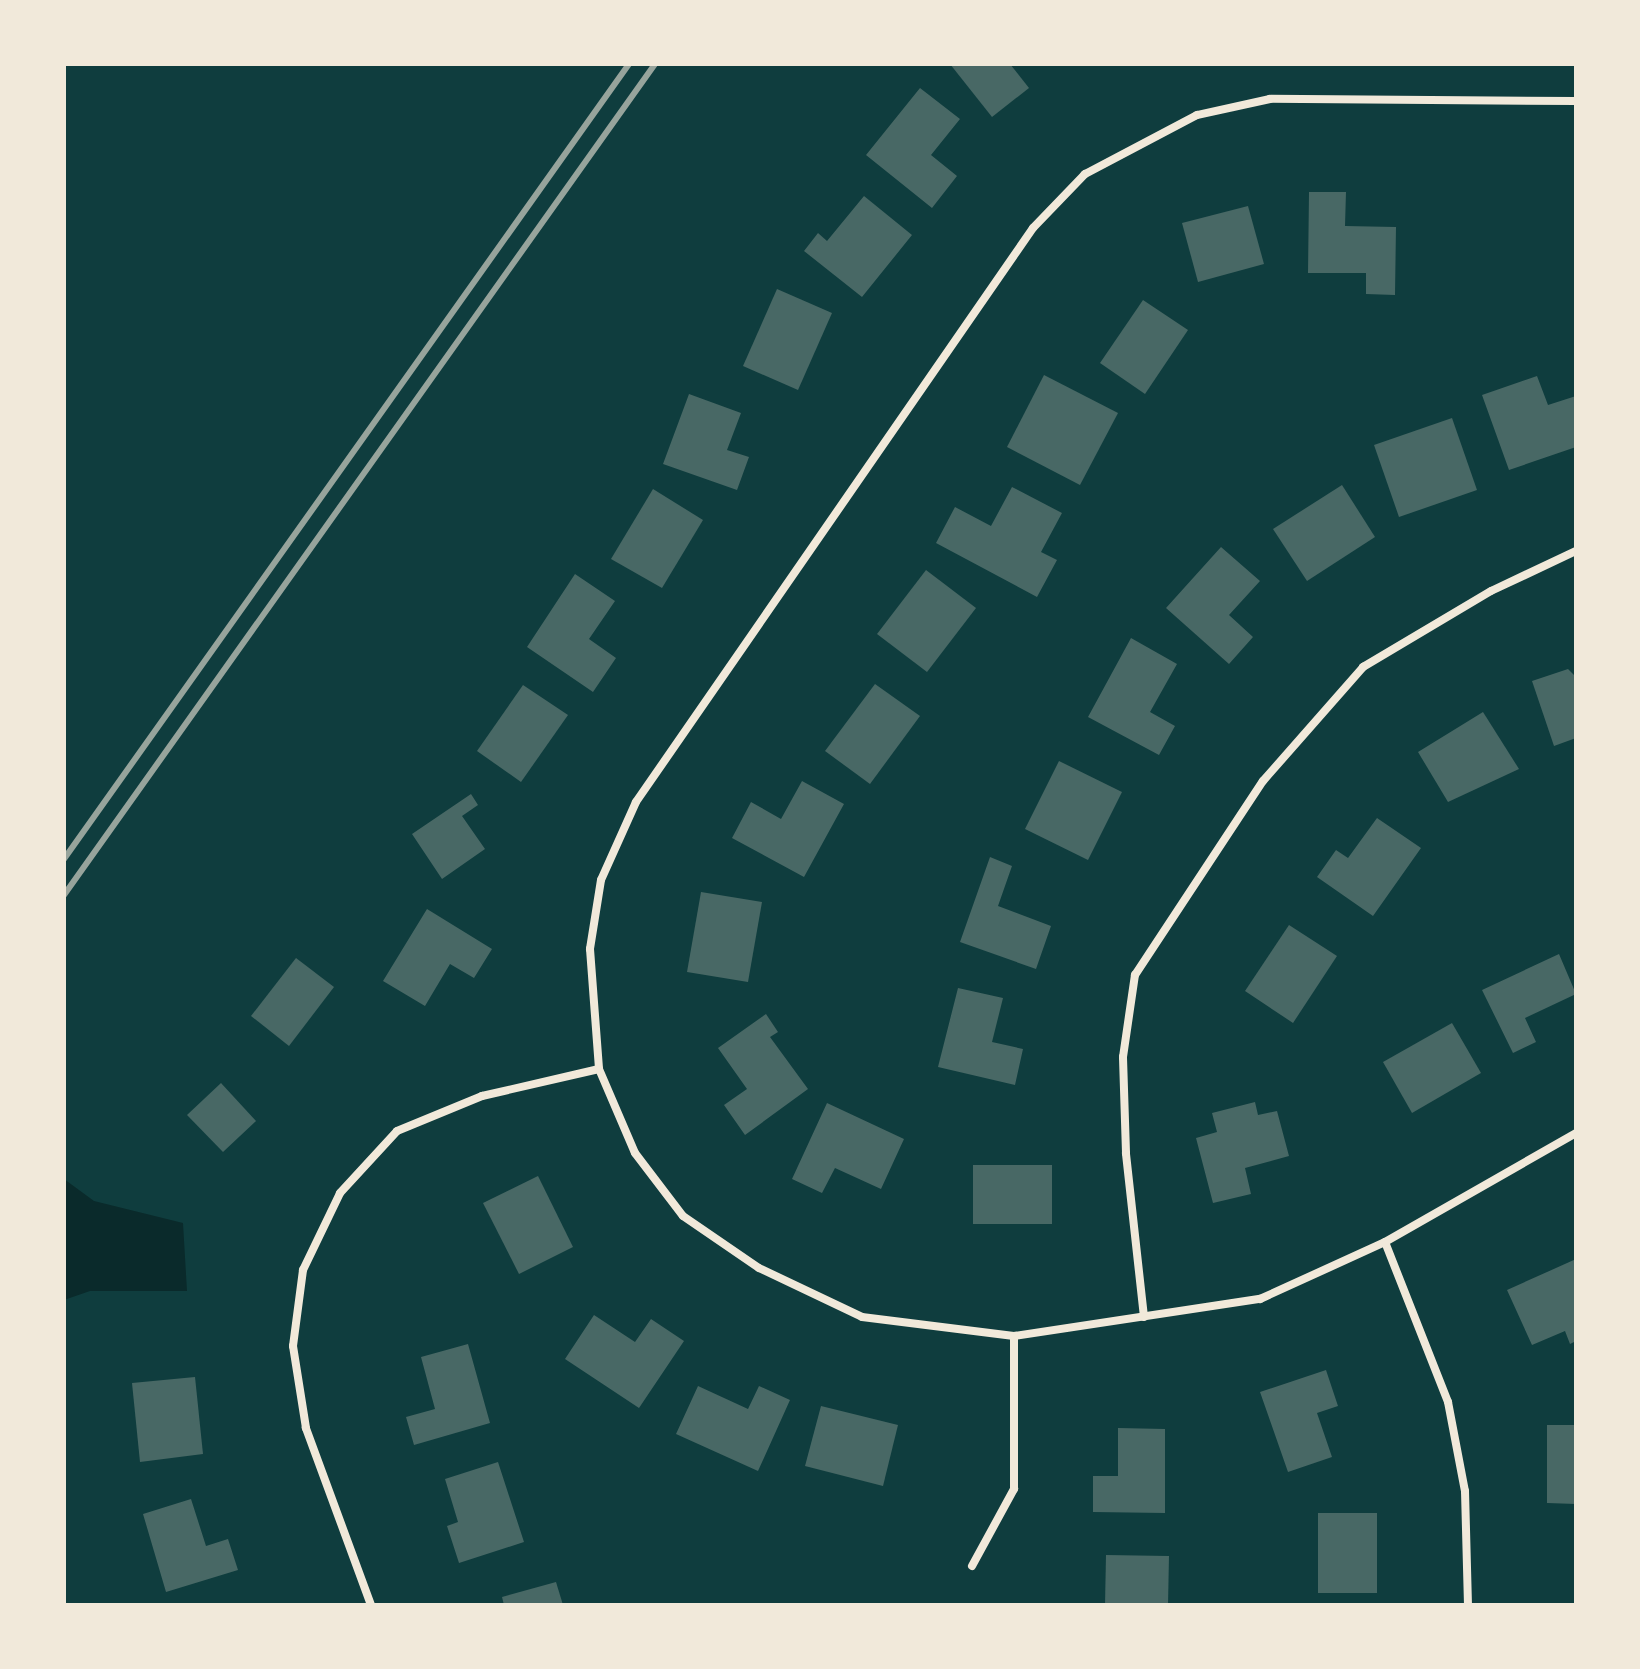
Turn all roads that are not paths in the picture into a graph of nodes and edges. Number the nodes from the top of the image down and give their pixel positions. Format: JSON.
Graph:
{"nodes":[{"id":1,"x":1576,"y":101,"type":"edge"},
{"id":2,"x":1576,"y":551,"type":"edge"},
{"id":3,"x":599,"y":1069,"type":"junction"},
{"id":4,"x":1576,"y":1133,"type":"edge"},
{"id":5,"x":1385,"y":1242,"type":"junction"},
{"id":6,"x":1144,"y":1317,"type":"junction"},
{"id":7,"x":1014,"y":1336,"type":"junction"},
{"id":8,"x":972,"y":1566,"type":"dead end"},
{"id":9,"x":371,"y":1605,"type":"edge"},
{"id":10,"x":1468,"y":1605,"type":"edge"}],
"edges":[{"from":1,"to":3,"type":"street"},
{"from":2,"to":6,"type":"street"},
{"from":3,"to":7,"type":"street"},
{"from":3,"to":9,"type":"street"},
{"from":4,"to":5,"type":"street"},
{"from":5,"to":6,"type":"street"},
{"from":5,"to":10,"type":"street"},
{"from":6,"to":7,"type":"street"},
{"from":7,"to":8,"type":"street"}]}
